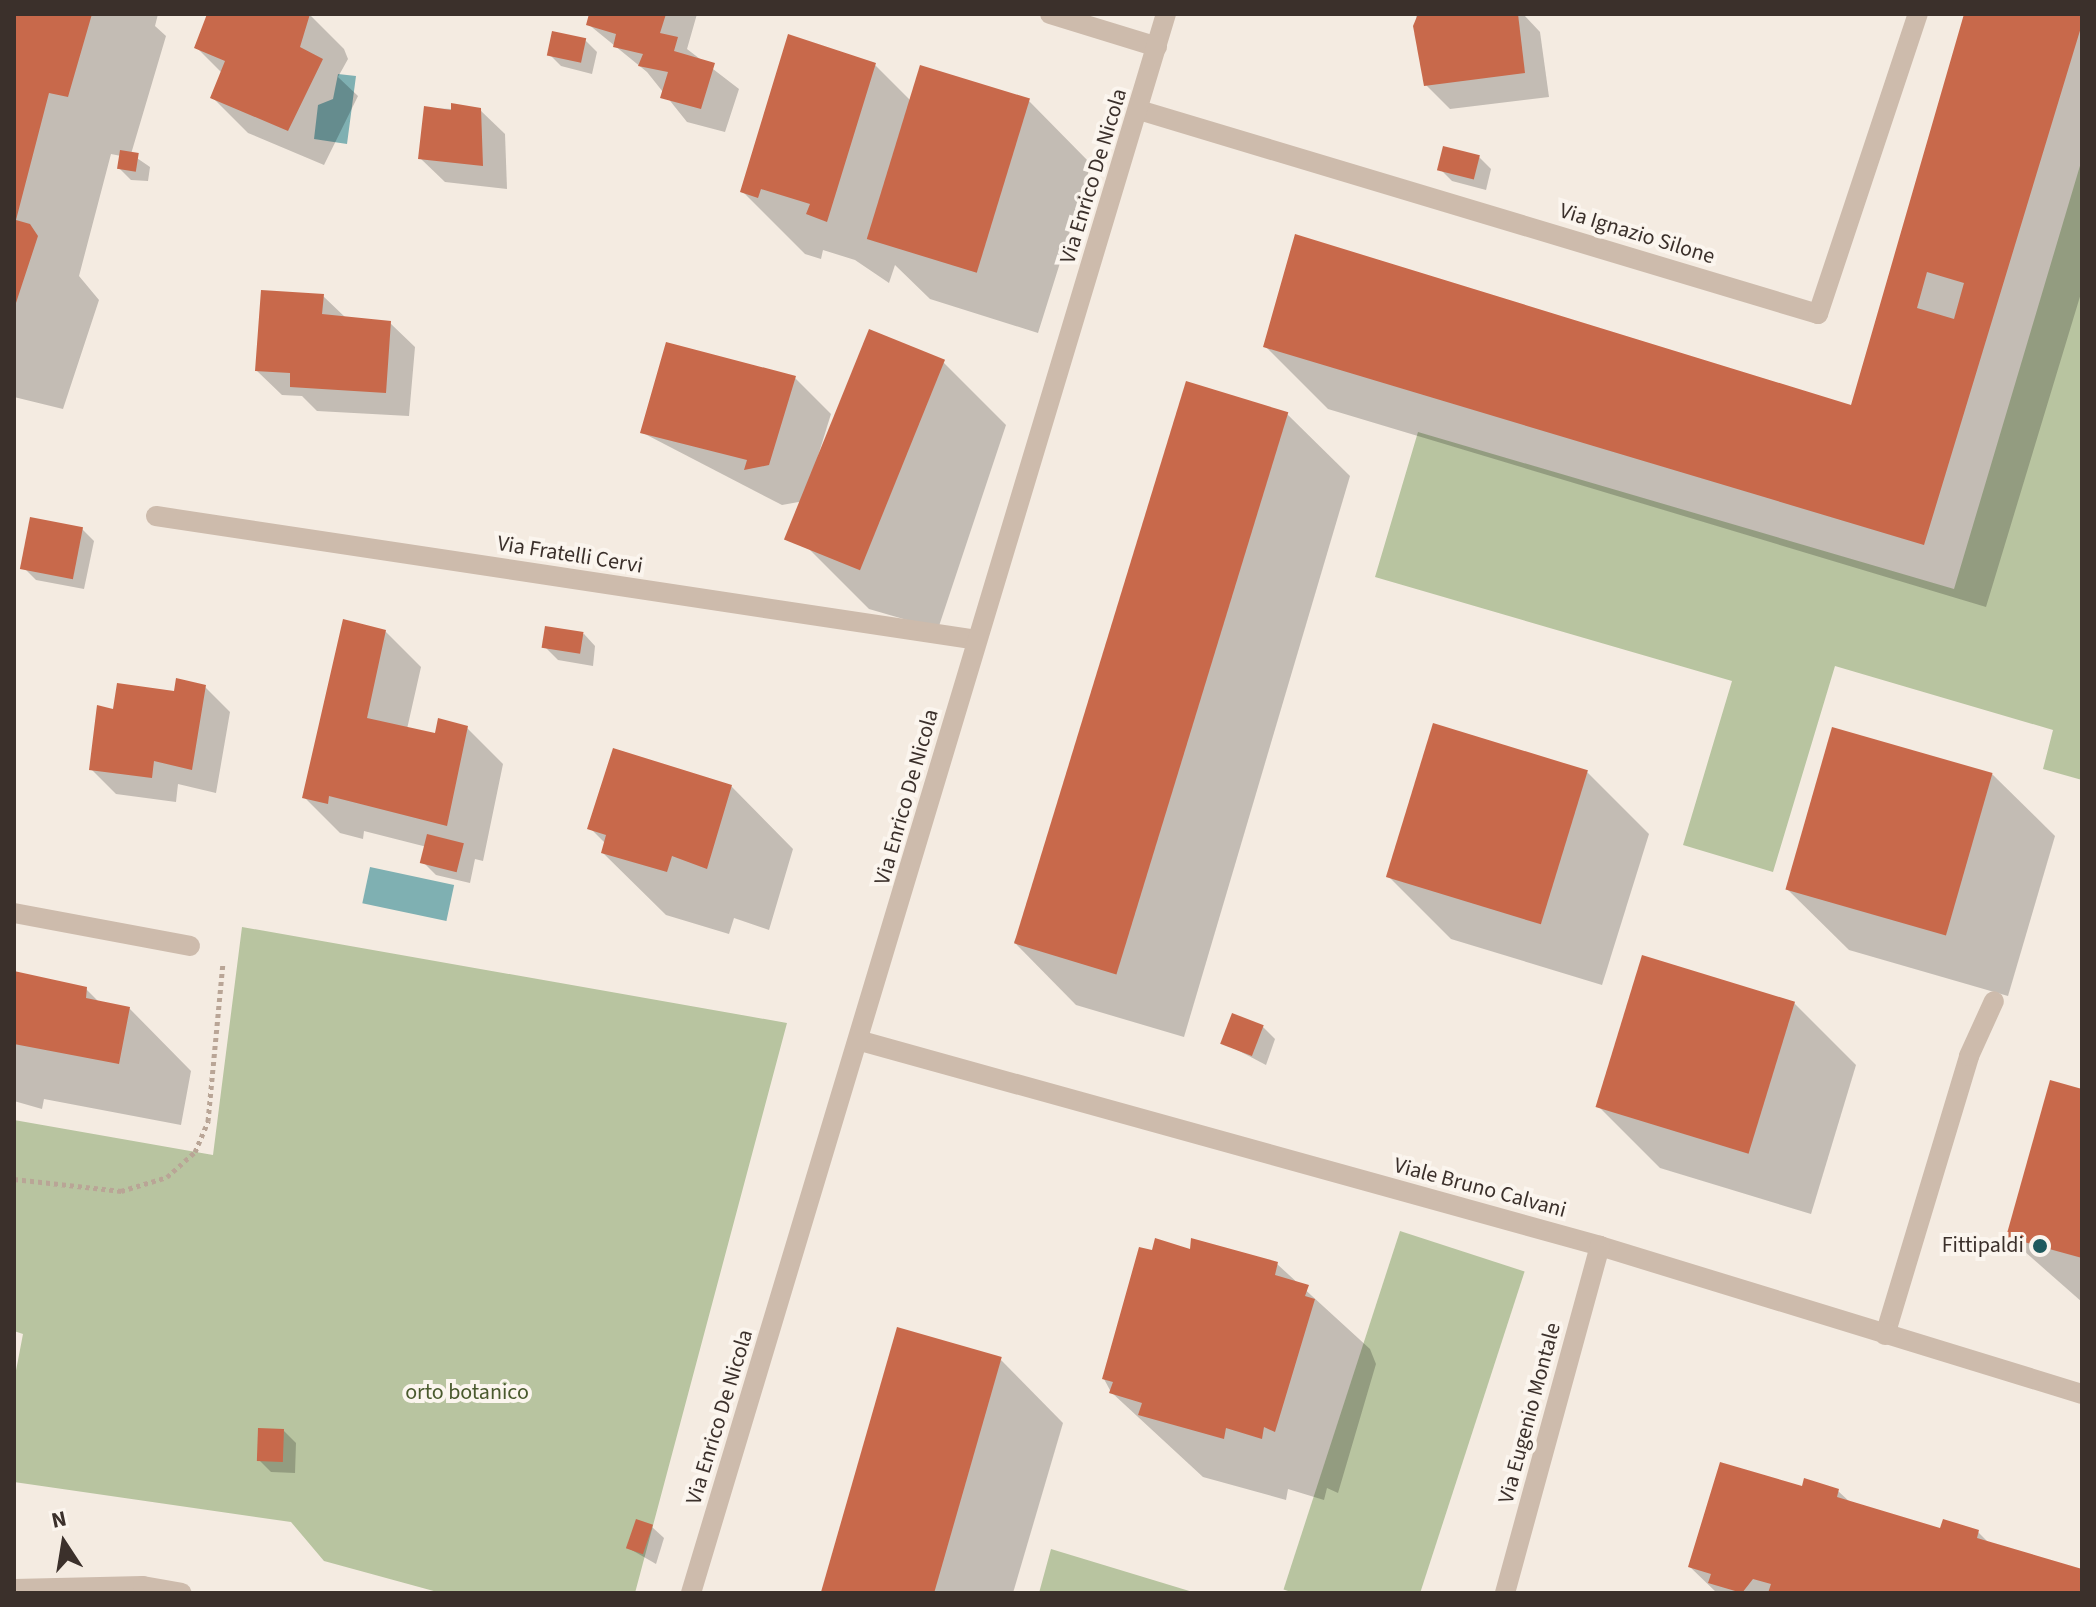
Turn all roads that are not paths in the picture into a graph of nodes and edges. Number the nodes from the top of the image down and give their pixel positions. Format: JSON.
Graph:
{"nodes":[{"id":1,"x":1050,"y":14,"type":"edge"},
{"id":2,"x":1166,"y":14,"type":"edge"},
{"id":3,"x":1918,"y":14,"type":"edge"},
{"id":4,"x":1157,"y":47,"type":"junction"},
{"id":5,"x":1139,"y":110,"type":"junction"},
{"id":6,"x":156,"y":516,"type":"dead end"},
{"id":7,"x":977,"y":640,"type":"junction"},
{"id":8,"x":14,"y":913,"type":"edge"},
{"id":9,"x":190,"y":946,"type":"road end"},
{"id":10,"x":1994,"y":1001,"type":"dead end"},
{"id":11,"x":861,"y":1041,"type":"junction"},
{"id":12,"x":1600,"y":1246,"type":"junction"},
{"id":13,"x":1885,"y":1335,"type":"junction"},
{"id":14,"x":2082,"y":1394,"type":"edge"},
{"id":15,"x":14,"y":1589,"type":"edge"},
{"id":16,"x":181,"y":1593,"type":"edge"},
{"id":17,"x":691,"y":1593,"type":"edge"},
{"id":18,"x":1505,"y":1593,"type":"edge"}],
"edges":[{"from":1,"to":4,"type":"street"},
{"from":2,"to":4,"type":"street","name":"Via Enrico De Nicola"},
{"from":3,"to":5,"type":"street","name":"Via Ignazio Silone"},
{"from":4,"to":5,"type":"street","name":"Via Enrico De Nicola"},
{"from":5,"to":7,"type":"street","name":"Via Enrico De Nicola"},
{"from":6,"to":7,"type":"street","name":"Via Fratelli Cervi"},
{"from":7,"to":11,"type":"street","name":"Via Enrico De Nicola"},
{"from":8,"to":9,"type":"street"},
{"from":10,"to":13,"type":"street"},
{"from":11,"to":12,"type":"street","name":"Viale Bruno Calvani"},
{"from":11,"to":17,"type":"street","name":"Via Enrico De Nicola"},
{"from":12,"to":13,"type":"street","name":"Viale Bruno Calvani"},
{"from":12,"to":18,"type":"street","name":"Via Eugenio Montale"},
{"from":13,"to":14,"type":"street","name":"Viale Bruno Calvani"},
{"from":15,"to":16,"type":"street"}]}
